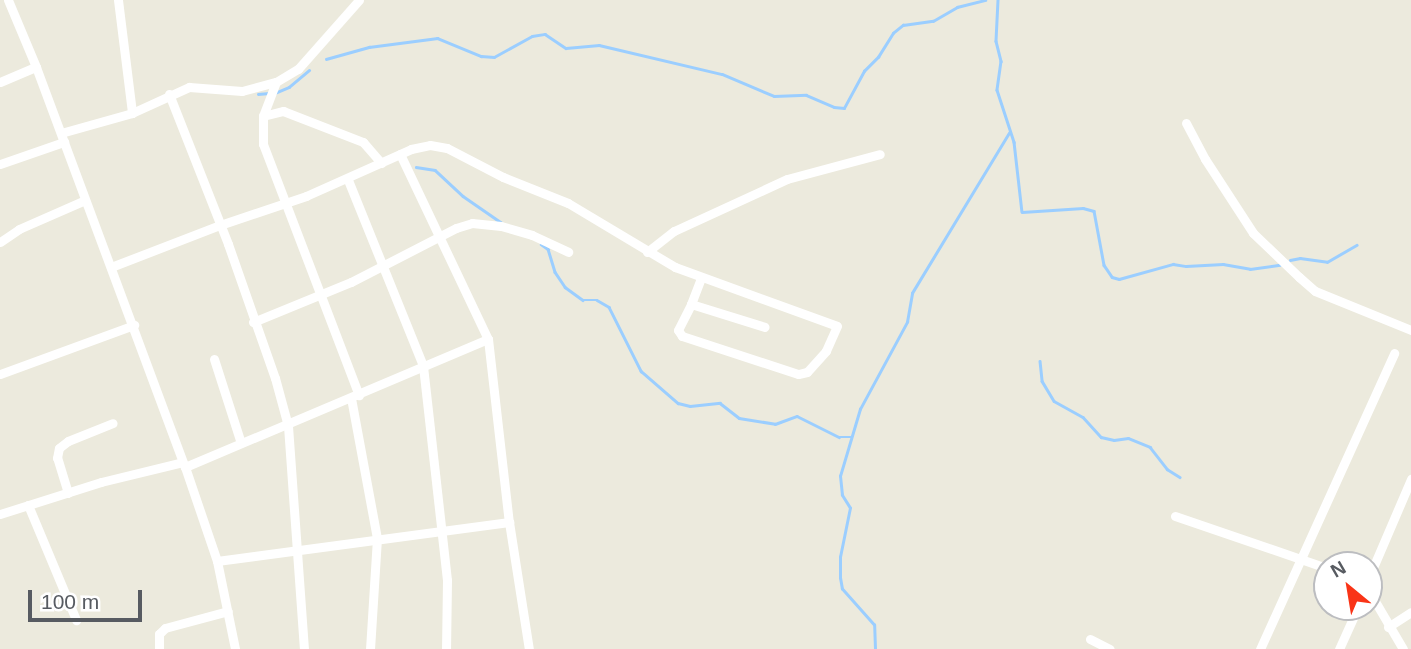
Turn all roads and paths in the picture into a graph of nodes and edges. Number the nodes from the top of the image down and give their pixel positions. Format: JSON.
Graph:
{"nodes":[{"id":1,"x":118,"y":0,"type":"edge"},
{"id":2,"x":359,"y":0,"type":"edge"},
{"id":3,"x":5,"y":2,"type":"edge"},
{"id":4,"x":36,"y":67,"type":"junction"},
{"id":5,"x":0,"y":82,"type":"edge"},
{"id":6,"x":276,"y":82,"type":"junction"},
{"id":7,"x":169,"y":94,"type":"junction"},
{"id":8,"x":132,"y":113,"type":"junction"},
{"id":9,"x":263,"y":116,"type":"junction"},
{"id":10,"x":1186,"y":123,"type":"dead end"},
{"id":11,"x":62,"y":138,"type":"junction"},
{"id":12,"x":400,"y":154,"type":"junction"},
{"id":13,"x":880,"y":154,"type":"dead end"},
{"id":14,"x":381,"y":163,"type":"junction"},
{"id":15,"x":0,"y":164,"type":"edge"},
{"id":16,"x":348,"y":180,"type":"junction"},
{"id":17,"x":85,"y":200,"type":"junction"},
{"id":18,"x":284,"y":204,"type":"junction"},
{"id":19,"x":220,"y":225,"type":"junction"},
{"id":20,"x":441,"y":236,"type":"junction"},
{"id":21,"x":0,"y":242,"type":"edge"},
{"id":22,"x":568,"y":252,"type":"dead end"},
{"id":23,"x":647,"y":252,"type":"junction"},
{"id":24,"x":111,"y":267,"type":"junction"},
{"id":25,"x":383,"y":267,"type":"junction"},
{"id":26,"x":702,"y":278,"type":"junction"},
{"id":27,"x":321,"y":295,"type":"junction"},
{"id":28,"x":691,"y":304,"type":"junction"},
{"id":29,"x":253,"y":322,"type":"junction"},
{"id":30,"x":134,"y":325,"type":"junction"},
{"id":31,"x":765,"y":327,"type":"dead end"},
{"id":32,"x":1411,"y":330,"type":"edge"},
{"id":33,"x":488,"y":339,"type":"junction"},
{"id":34,"x":1394,"y":353,"type":"dead end"},
{"id":35,"x":214,"y":359,"type":"dead end"},
{"id":36,"x":423,"y":366,"type":"junction"},
{"id":37,"x":0,"y":374,"type":"edge"},
{"id":38,"x":355,"y":396,"type":"junction"},
{"id":39,"x":113,"y":423,"type":"dead end"},
{"id":40,"x":288,"y":426,"type":"junction"},
{"id":41,"x":241,"y":443,"type":"junction"},
{"id":42,"x":184,"y":464,"type":"junction"},
{"id":43,"x":1411,"y":479,"type":"edge"},
{"id":44,"x":68,"y":493,"type":"junction"},
{"id":45,"x":28,"y":505,"type":"junction"},
{"id":46,"x":0,"y":514,"type":"edge"},
{"id":47,"x":1175,"y":516,"type":"dead end"},
{"id":48,"x":509,"y":522,"type":"junction"},
{"id":49,"x":443,"y":531,"type":"junction"},
{"id":50,"x":377,"y":538,"type":"junction"},
{"id":51,"x":295,"y":549,"type":"junction"},
{"id":52,"x":1380,"y":551,"type":"edge"},
{"id":53,"x":1301,"y":557,"type":"junction"},
{"id":54,"x":216,"y":561,"type":"junction"},
{"id":55,"x":1313,"y":562,"type":"edge"},
{"id":56,"x":228,"y":611,"type":"junction"},
{"id":57,"x":1411,"y":612,"type":"edge"},
{"id":58,"x":1383,"y":618,"type":"edge"},
{"id":59,"x":76,"y":620,"type":"dead end"},
{"id":60,"x":1351,"y":621,"type":"edge"},
{"id":61,"x":1388,"y":628,"type":"junction"},
{"id":62,"x":1090,"y":639,"type":"dead end"},
{"id":63,"x":159,"y":649,"type":"edge"},
{"id":64,"x":235,"y":649,"type":"edge"},
{"id":65,"x":304,"y":649,"type":"edge"},
{"id":66,"x":370,"y":649,"type":"edge"},
{"id":67,"x":446,"y":649,"type":"edge"},
{"id":68,"x":529,"y":649,"type":"edge"},
{"id":69,"x":1110,"y":649,"type":"edge"},
{"id":70,"x":1260,"y":649,"type":"edge"},
{"id":71,"x":1339,"y":649,"type":"edge"},
{"id":72,"x":1403,"y":649,"type":"edge"}],
"edges":[{"from":1,"to":8,"type":"street"},
{"from":2,"to":6,"type":"street"},
{"from":3,"to":4,"type":"street"},
{"from":4,"to":5,"type":"street"},
{"from":4,"to":11,"type":"street"},
{"from":6,"to":7,"type":"street"},
{"from":6,"to":9,"type":"street"},
{"from":7,"to":8,"type":"street"},
{"from":7,"to":19,"type":"street"},
{"from":8,"to":11,"type":"street"},
{"from":9,"to":14,"type":"street"},
{"from":9,"to":18,"type":"street"},
{"from":10,"to":32,"type":"street"},
{"from":11,"to":15,"type":"street"},
{"from":11,"to":17,"type":"street"},
{"from":12,"to":14,"type":"street"},
{"from":12,"to":20,"type":"street"},
{"from":12,"to":23,"type":"street"},
{"from":13,"to":23,"type":"street"},
{"from":14,"to":16,"type":"street"},
{"from":16,"to":18,"type":"street"},
{"from":16,"to":25,"type":"street"},
{"from":17,"to":21,"type":"street"},
{"from":17,"to":24,"type":"street"},
{"from":18,"to":19,"type":"street"},
{"from":18,"to":27,"type":"street"},
{"from":19,"to":24,"type":"street"},
{"from":19,"to":29,"type":"street"},
{"from":20,"to":22,"type":"street"},
{"from":20,"to":25,"type":"street"},
{"from":20,"to":33,"type":"street"},
{"from":23,"to":26,"type":"street"},
{"from":24,"to":30,"type":"street"},
{"from":25,"to":27,"type":"street"},
{"from":25,"to":36,"type":"street"},
{"from":26,"to":28,"type":"street"},
{"from":26,"to":28,"type":"street"},
{"from":27,"to":29,"type":"street"},
{"from":27,"to":38,"type":"street"},
{"from":28,"to":31,"type":"street"},
{"from":29,"to":40,"type":"street"},
{"from":30,"to":37,"type":"street"},
{"from":30,"to":42,"type":"street"},
{"from":33,"to":36,"type":"street"},
{"from":33,"to":48,"type":"street"},
{"from":34,"to":53,"type":"street"},
{"from":35,"to":41,"type":"street"},
{"from":36,"to":38,"type":"street"},
{"from":36,"to":49,"type":"street"},
{"from":38,"to":40,"type":"street"},
{"from":38,"to":50,"type":"street"},
{"from":39,"to":44,"type":"street"},
{"from":40,"to":41,"type":"street"},
{"from":40,"to":51,"type":"street"},
{"from":41,"to":42,"type":"street"},
{"from":42,"to":44,"type":"street"},
{"from":42,"to":54,"type":"street"},
{"from":43,"to":52,"type":"street"},
{"from":44,"to":45,"type":"street"},
{"from":45,"to":46,"type":"street"},
{"from":45,"to":59,"type":"street"},
{"from":47,"to":53,"type":"street"},
{"from":48,"to":49,"type":"street"},
{"from":48,"to":68,"type":"street"},
{"from":49,"to":50,"type":"street"},
{"from":49,"to":67,"type":"street"},
{"from":50,"to":51,"type":"street"},
{"from":50,"to":66,"type":"street"},
{"from":51,"to":54,"type":"street"},
{"from":51,"to":65,"type":"street"},
{"from":53,"to":55,"type":"street"},
{"from":53,"to":70,"type":"street"},
{"from":54,"to":56,"type":"street"},
{"from":56,"to":63,"type":"street"},
{"from":56,"to":64,"type":"street"},
{"from":57,"to":61,"type":"street"},
{"from":58,"to":61,"type":"street"},
{"from":60,"to":71,"type":"street"},
{"from":61,"to":72,"type":"street"},
{"from":62,"to":69,"type":"street"}]}
